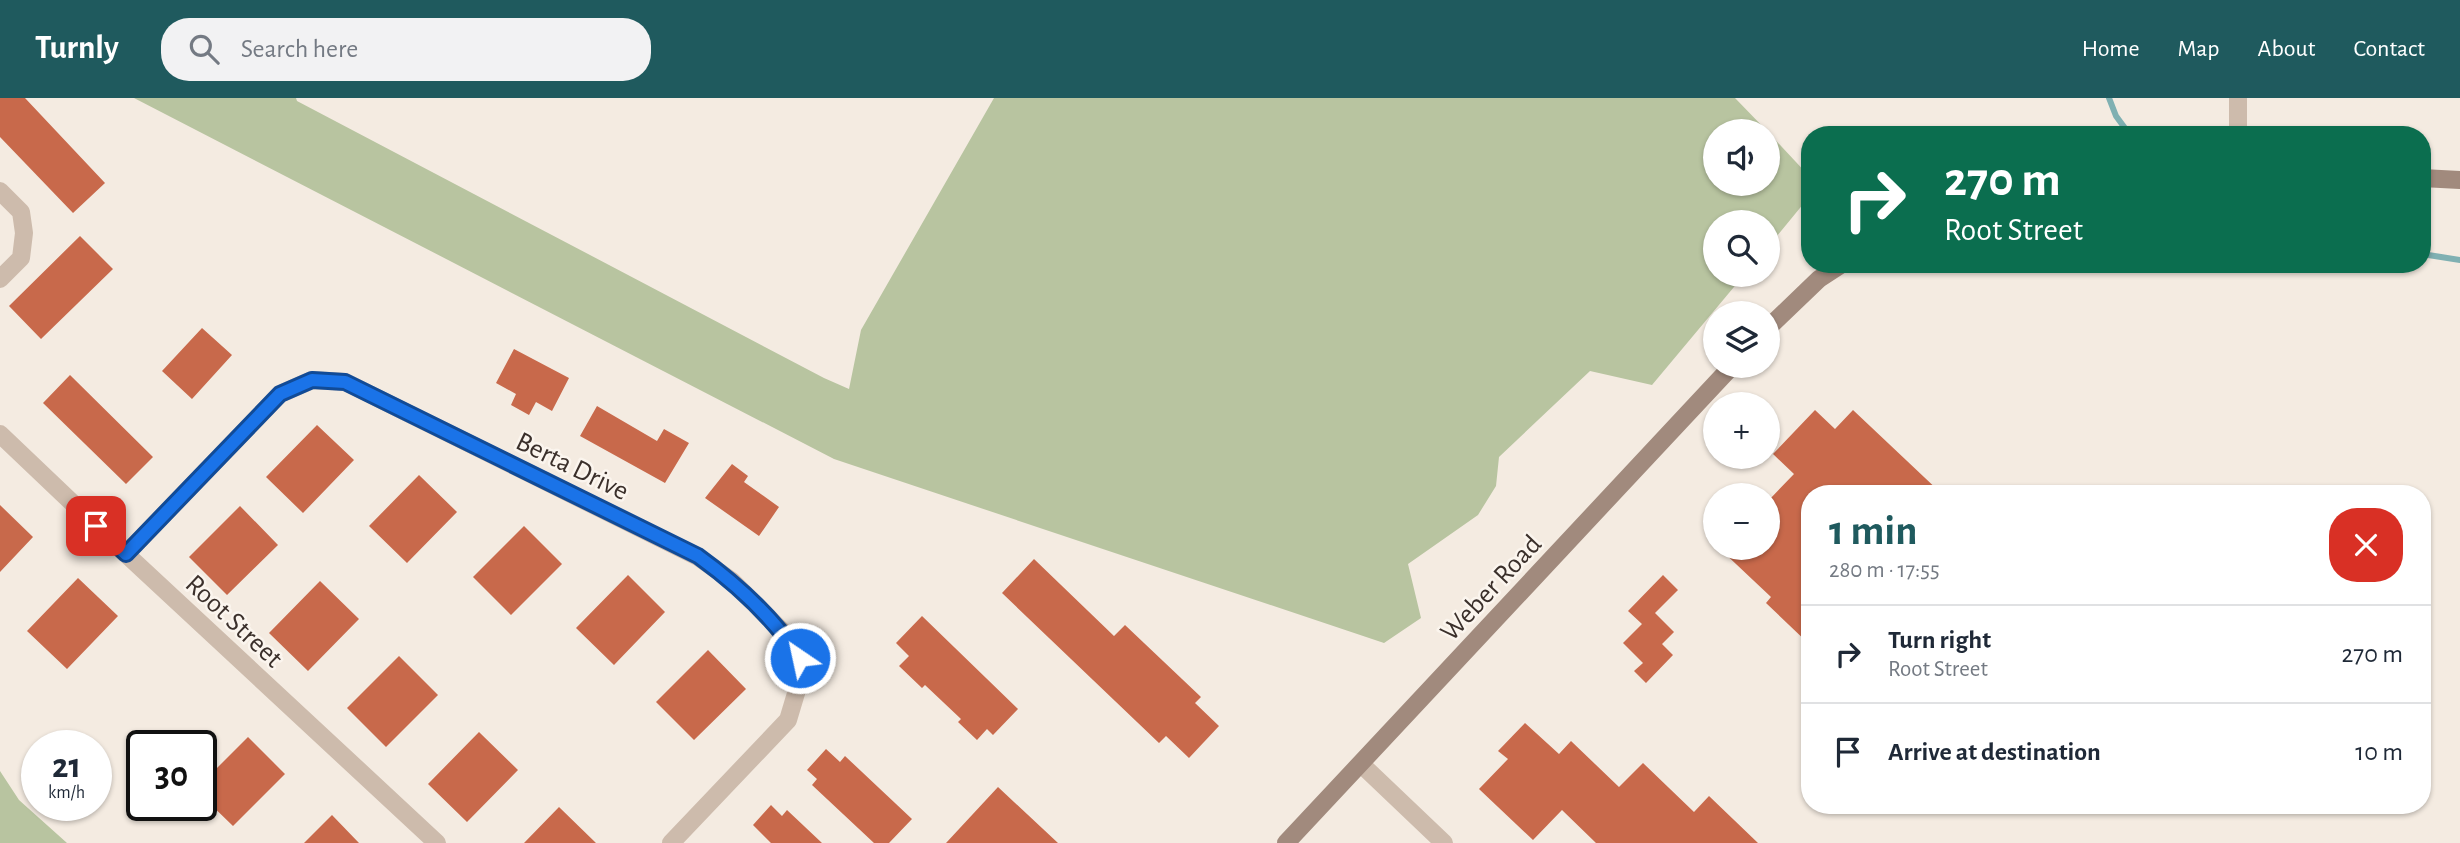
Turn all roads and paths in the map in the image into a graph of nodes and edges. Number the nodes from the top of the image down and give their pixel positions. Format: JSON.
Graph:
{"nodes":[{"id":1,"x":2238,"y":98,"type":"edge"},
{"id":2,"x":2238,"y":126,"type":"edge"},
{"id":3,"x":2431,"y":178,"type":"edge"},
{"id":4,"x":2460,"y":180,"type":"edge"},
{"id":5,"x":0,"y":191,"type":"edge"},
{"id":6,"x":1828,"y":273,"type":"edge"},
{"id":7,"x":0,"y":279,"type":"edge"},
{"id":8,"x":1780,"y":316,"type":"edge"},
{"id":9,"x":1720,"y":378,"type":"edge"},
{"id":10,"x":0,"y":434,"type":"edge"},
{"id":11,"x":126,"y":554,"type":"junction"},
{"id":12,"x":1361,"y":764,"type":"junction"},
{"id":13,"x":437,"y":843,"type":"edge"},
{"id":14,"x":671,"y":843,"type":"edge"},
{"id":15,"x":1286,"y":843,"type":"edge"},
{"id":16,"x":1444,"y":843,"type":"edge"}],
"edges":[{"from":1,"to":2,"type":"street"},
{"from":3,"to":4,"type":"main road"},
{"from":5,"to":7,"type":"street"},
{"from":6,"to":8,"type":"main road"},
{"from":9,"to":12,"type":"main road","name":"Weber Road"},
{"from":10,"to":11,"type":"street","name":"Root Street"},
{"from":11,"to":13,"type":"street","name":"Root Street"},
{"from":11,"to":14,"type":"street","name":"Berta Drive"},
{"from":12,"to":15,"type":"main road","name":"Weber Road"},
{"from":12,"to":16,"type":"street"}]}
